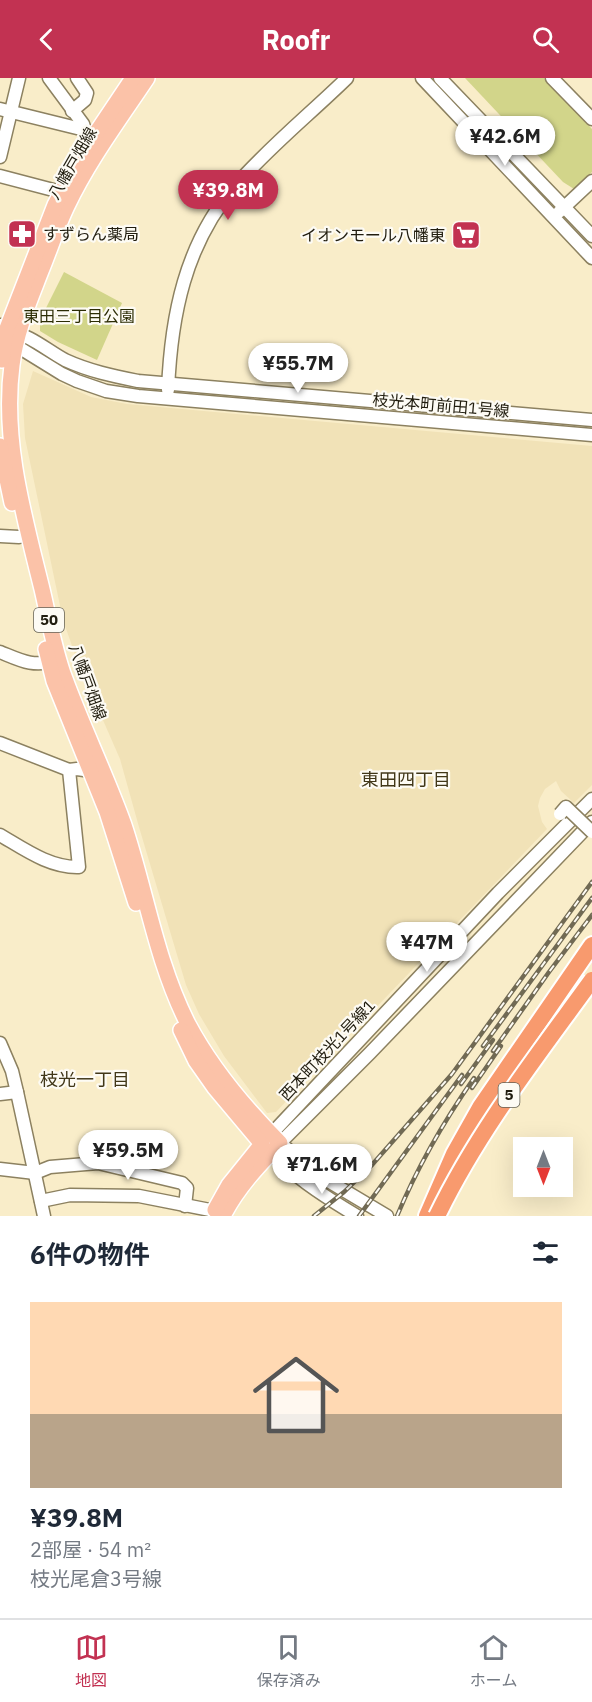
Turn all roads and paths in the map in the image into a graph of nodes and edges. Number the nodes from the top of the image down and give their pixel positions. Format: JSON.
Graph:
{"nodes":[{"id":1,"x":19,"y":78,"type":"edge"},
{"id":2,"x":49,"y":78,"type":"edge"},
{"id":3,"x":77,"y":78,"type":"edge"},
{"id":4,"x":133,"y":78,"type":"edge"},
{"id":5,"x":147,"y":78,"type":"edge"},
{"id":6,"x":347,"y":78,"type":"edge"},
{"id":7,"x":422,"y":78,"type":"edge"},
{"id":8,"x":440,"y":78,"type":"edge"},
{"id":9,"x":552,"y":78,"type":"edge"},
{"id":10,"x":5,"y":111,"type":"edge"},
{"id":11,"x":72,"y":111,"type":"junction"},
{"id":12,"x":592,"y":119,"type":"edge"},
{"id":13,"x":95,"y":134,"type":"junction"},
{"id":14,"x":0,"y":157,"type":"edge"},
{"id":15,"x":0,"y":176,"type":"edge"},
{"id":16,"x":592,"y":182,"type":"edge"},
{"id":17,"x":67,"y":194,"type":"junction"},
{"id":18,"x":565,"y":208,"type":"junction"},
{"id":19,"x":554,"y":217,"type":"junction"},
{"id":20,"x":592,"y":236,"type":"edge"},
{"id":21,"x":592,"y":258,"type":"edge"},
{"id":22,"x":8,"y":334,"type":"edge"},
{"id":23,"x":168,"y":382,"type":"junction"},
{"id":24,"x":0,"y":384,"type":"edge"},
{"id":25,"x":168,"y":398,"type":"junction"},
{"id":26,"x":592,"y":420,"type":"edge"},
{"id":27,"x":592,"y":435,"type":"edge"},
{"id":28,"x":0,"y":446,"type":"edge"},
{"id":29,"x":0,"y":536,"type":"edge"},
{"id":30,"x":20,"y":537,"type":"junction"},
{"id":31,"x":0,"y":652,"type":"edge"},
{"id":32,"x":54,"y":662,"type":"junction"},
{"id":33,"x":0,"y":743,"type":"edge"},
{"id":34,"x":69,"y":770,"type":"junction"},
{"id":35,"x":91,"y":771,"type":"junction"},
{"id":36,"x":589,"y":807,"type":"edge"},
{"id":37,"x":560,"y":814,"type":"dead end"},
{"id":38,"x":592,"y":822,"type":"edge"},
{"id":39,"x":592,"y":832,"type":"edge"},
{"id":40,"x":0,"y":836,"type":"edge"},
{"id":41,"x":592,"y":945,"type":"edge"},
{"id":42,"x":592,"y":956,"type":"edge"},
{"id":43,"x":592,"y":980,"type":"edge"},
{"id":44,"x":0,"y":1042,"type":"edge"},
{"id":45,"x":17,"y":1092,"type":"junction"},
{"id":46,"x":0,"y":1094,"type":"edge"},
{"id":47,"x":485,"y":1107,"type":"junction"},
{"id":48,"x":271,"y":1143,"type":"junction"},
{"id":49,"x":0,"y":1169,"type":"edge"},
{"id":50,"x":35,"y":1173,"type":"junction"},
{"id":51,"x":41,"y":1201,"type":"junction"},
{"id":52,"x":185,"y":1206,"type":"junction"},
{"id":53,"x":217,"y":1214,"type":"edge"},
{"id":54,"x":44,"y":1216,"type":"edge"},
{"id":55,"x":357,"y":1216,"type":"edge"},
{"id":56,"x":387,"y":1216,"type":"edge"},
{"id":57,"x":427,"y":1216,"type":"edge"},
{"id":58,"x":438,"y":1216,"type":"edge"}],
"edges":[{"from":1,"to":10,"type":"street"},
{"from":2,"to":11,"type":"street"},
{"from":3,"to":11,"type":"street"},
{"from":4,"to":13,"type":"main road","name":"八幡戸畑線","number":"50"},
{"from":5,"to":13,"type":"main road","name":"八幡戸畑線","number":"50"},
{"from":6,"to":23,"type":"street"},
{"from":7,"to":19,"type":"street"},
{"from":8,"to":18,"type":"street"},
{"from":9,"to":12,"type":"street"},
{"from":10,"to":13,"type":"street"},
{"from":10,"to":14,"type":"street"},
{"from":11,"to":13,"type":"street"},
{"from":13,"to":17,"type":"main road","name":"八幡戸畑線","number":"50"},
{"from":15,"to":17,"type":"street"},
{"from":16,"to":18,"type":"street"},
{"from":17,"to":22,"type":"main road","name":"八幡戸畑線","number":"50"},
{"from":18,"to":19,"type":"street"},
{"from":18,"to":20,"type":"street"},
{"from":19,"to":21,"type":"street"},
{"from":22,"to":23,"type":"street","name":"枝光本町前田1号線"},
{"from":22,"to":24,"type":"main road","name":"八幡戸畑線","number":"50"},
{"from":22,"to":25,"type":"street","name":"枝光本町前田1号線"},
{"from":22,"to":32,"type":"main road","name":"八幡戸畑線","number":"50"},
{"from":23,"to":25,"type":"street"},
{"from":23,"to":26,"type":"street","name":"枝光本町前田1号線"},
{"from":25,"to":27,"type":"street","name":"枝光本町前田1号線"},
{"from":28,"to":30,"type":"main road","name":"八幡戸畑線","number":"50"},
{"from":29,"to":30,"type":"street"},
{"from":30,"to":32,"type":"main road","name":"八幡戸畑線","number":"50"},
{"from":31,"to":32,"type":"street"},
{"from":32,"to":35,"type":"main road","name":"八幡戸畑線","number":"50"},
{"from":32,"to":48,"type":"main road","name":"八幡戸畑線","number":"50"},
{"from":33,"to":34,"type":"street"},
{"from":34,"to":35,"type":"street"},
{"from":34,"to":40,"type":"street"},
{"from":35,"to":48,"type":"main road","name":"八幡戸畑線","number":"50"},
{"from":36,"to":48,"type":"street","name":"西本町枝光1号線1"},
{"from":37,"to":39,"type":"street","bridge":true},
{"from":38,"to":48,"type":"street","name":"西本町枝光1号線1"},
{"from":41,"to":47,"type":"highway"},
{"from":42,"to":47,"type":"highway"},
{"from":43,"to":58,"type":"highway","number":"5","bridge":true},
{"from":44,"to":45,"type":"street"},
{"from":45,"to":46,"type":"street"},
{"from":45,"to":50,"type":"street"},
{"from":47,"to":57,"type":"highway"},
{"from":47,"to":58,"type":"highway"},
{"from":48,"to":53,"type":"main road"},
{"from":48,"to":55,"type":"street","name":"八幡戸畑線"},
{"from":48,"to":56,"type":"street","name":"八幡戸畑線"},
{"from":49,"to":50,"type":"street"},
{"from":50,"to":51,"type":"street"},
{"from":50,"to":52,"type":"street"},
{"from":51,"to":52,"type":"street"},
{"from":51,"to":54,"type":"street"},
{"from":52,"to":53,"type":"street"}]}
